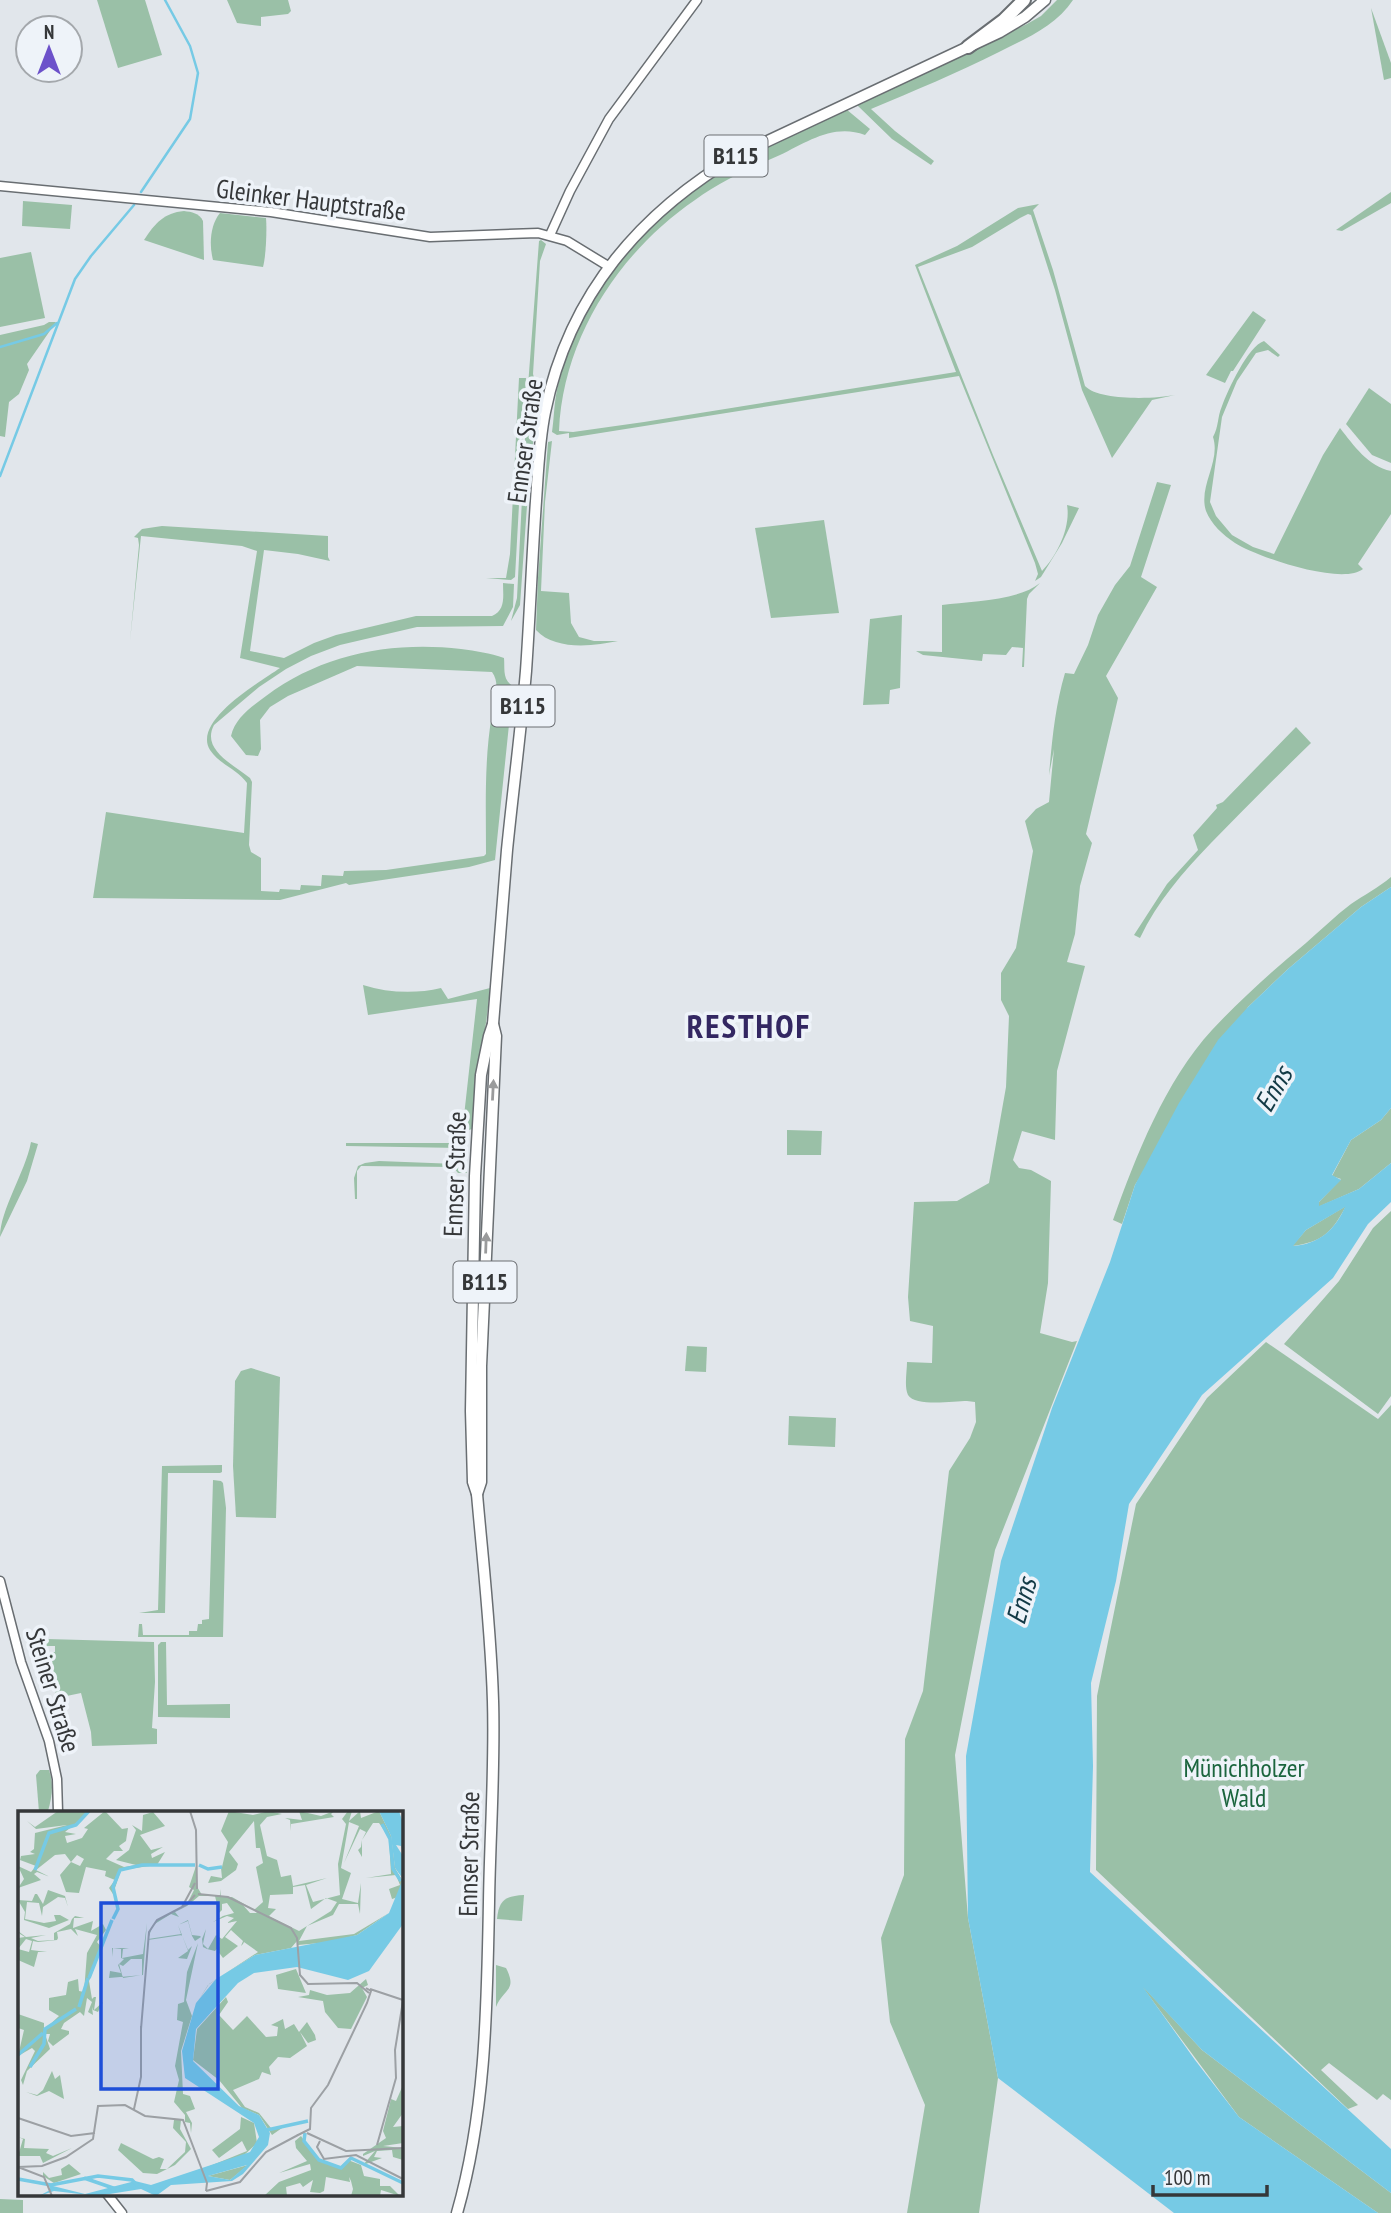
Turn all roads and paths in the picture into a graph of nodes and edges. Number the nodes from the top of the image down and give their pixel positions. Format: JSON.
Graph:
{"nodes":[{"id":1,"x":697,"y":0,"type":"edge"},
{"id":2,"x":1024,"y":0,"type":"edge"},
{"id":3,"x":1045,"y":0,"type":"edge"},
{"id":4,"x":968,"y":47,"type":"junction"},
{"id":5,"x":0,"y":186,"type":"edge"},
{"id":6,"x":550,"y":235,"type":"junction"},
{"id":7,"x":608,"y":266,"type":"junction"},
{"id":8,"x":0,"y":1581,"type":"edge"},
{"id":9,"x":58,"y":1811,"type":"edge"},
{"id":10,"x":109,"y":2196,"type":"edge"},
{"id":11,"x":122,"y":2213,"type":"edge"},
{"id":12,"x":457,"y":2213,"type":"edge"}],
"edges":[{"from":1,"to":6,"type":"street"},
{"from":2,"to":4,"type":"highway"},
{"from":3,"to":4,"type":"main road","name":"Ennser Straße","number":"B115"},
{"from":4,"to":7,"type":"main road","name":"Ennser Straße","number":"B115"},
{"from":5,"to":6,"type":"street","name":"Gleinker Hauptstraße"},
{"from":6,"to":7,"type":"street","name":"Gleinker Hauptstraße"},
{"from":7,"to":12,"type":"main road","name":"Ennser Straße","number":"B115"},
{"from":8,"to":9,"type":"street","name":"Steiner Straße"},
{"from":10,"to":11,"type":"street"}]}
